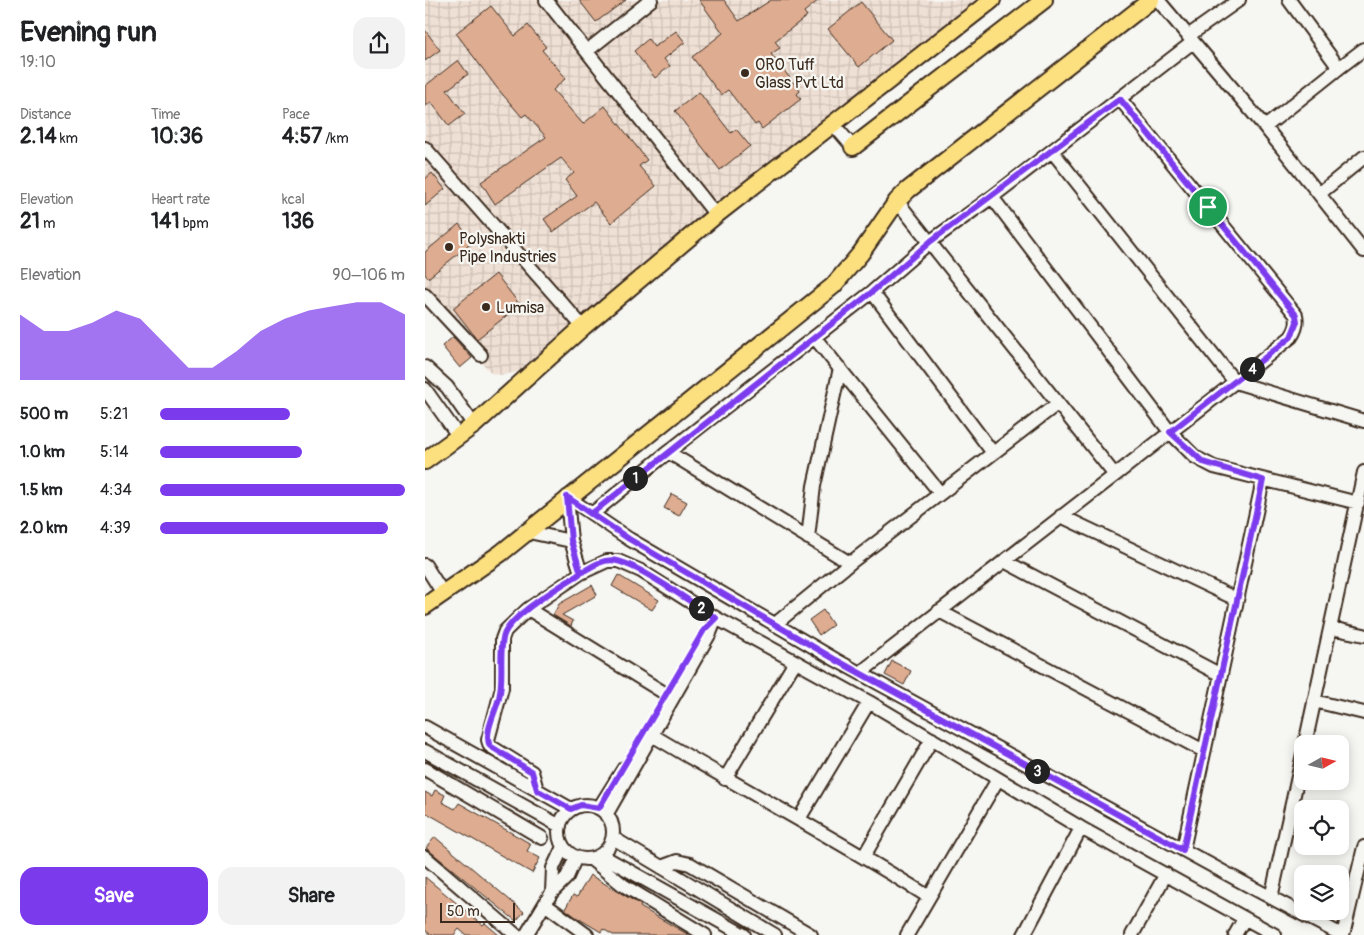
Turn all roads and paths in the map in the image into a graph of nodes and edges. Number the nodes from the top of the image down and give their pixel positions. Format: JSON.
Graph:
{"nodes":[{"id":1,"x":546,"y":0,"type":"edge"},
{"id":2,"x":651,"y":0,"type":"edge"},
{"id":3,"x":992,"y":0,"type":"edge"},
{"id":4,"x":1044,"y":0,"type":"edge"},
{"id":5,"x":1151,"y":0,"type":"edge"},
{"id":6,"x":1158,"y":0,"type":"edge"},
{"id":7,"x":1239,"y":0,"type":"edge"},
{"id":8,"x":1289,"y":0,"type":"edge"},
{"id":9,"x":1190,"y":39,"type":"junction"},
{"id":10,"x":1364,"y":49,"type":"edge"},
{"id":11,"x":587,"y":51,"type":"junction"},
{"id":12,"x":1339,"y":68,"type":"junction"},
{"id":13,"x":1120,"y":99,"type":"junction"},
{"id":14,"x":833,"y":124,"type":"junction"},
{"id":15,"x":1265,"y":126,"type":"junction"},
{"id":16,"x":853,"y":147,"type":"joint"},
{"id":17,"x":425,"y":148,"type":"edge"},
{"id":18,"x":1052,"y":151,"type":"junction"},
{"id":19,"x":1364,"y":157,"type":"edge"},
{"id":20,"x":1319,"y":194,"type":"junction"},
{"id":21,"x":992,"y":197,"type":"junction"},
{"id":22,"x":897,"y":200,"type":"junction"},
{"id":23,"x":716,"y":215,"type":"junction"},
{"id":24,"x":931,"y":241,"type":"junction"},
{"id":25,"x":1364,"y":251,"type":"edge"},
{"id":26,"x":872,"y":292,"type":"junction"},
{"id":27,"x":425,"y":295,"type":"edge"},
{"id":28,"x":583,"y":327,"type":"junction"},
{"id":29,"x":815,"y":338,"type":"junction"},
{"id":30,"x":481,"y":355,"type":"dead end"},
{"id":31,"x":840,"y":368,"type":"junction"},
{"id":32,"x":427,"y":372,"type":"edge"},
{"id":33,"x":1235,"y":382,"type":"junction"},
{"id":34,"x":425,"y":389,"type":"edge"},
{"id":35,"x":1057,"y":404,"type":"junction"},
{"id":36,"x":1364,"y":421,"type":"edge"},
{"id":37,"x":475,"y":424,"type":"junction"},
{"id":38,"x":1170,"y":432,"type":"junction"},
{"id":39,"x":459,"y":437,"type":"junction"},
{"id":40,"x":668,"y":452,"type":"junction"},
{"id":41,"x":993,"y":453,"type":"junction"},
{"id":42,"x":425,"y":461,"type":"edge"},
{"id":43,"x":1364,"y":472,"type":"edge"},
{"id":44,"x":1114,"y":474,"type":"junction"},
{"id":45,"x":1263,"y":480,"type":"junction"},
{"id":46,"x":940,"y":494,"type":"junction"},
{"id":47,"x":567,"y":497,"type":"junction"},
{"id":48,"x":1358,"y":503,"type":"junction"},
{"id":49,"x":591,"y":514,"type":"junction"},
{"id":50,"x":1061,"y":516,"type":"junction"},
{"id":51,"x":525,"y":531,"type":"junction"},
{"id":52,"x":808,"y":538,"type":"junction"},
{"id":53,"x":571,"y":541,"type":"junction"},
{"id":54,"x":1004,"y":561,"type":"junction"},
{"id":55,"x":849,"y":563,"type":"junction"},
{"id":56,"x":425,"y":566,"type":"edge"},
{"id":57,"x":581,"y":573,"type":"junction"},
{"id":58,"x":444,"y":595,"type":"junction"},
{"id":59,"x":1236,"y":599,"type":"junction"},
{"id":60,"x":425,"y":606,"type":"edge"},
{"id":61,"x":528,"y":609,"type":"junction"},
{"id":62,"x":939,"y":611,"type":"junction"},
{"id":63,"x":714,"y":620,"type":"junction"},
{"id":64,"x":773,"y":624,"type":"junction"},
{"id":65,"x":1331,"y":628,"type":"junction"},
{"id":66,"x":1364,"y":635,"type":"edge"},
{"id":67,"x":795,"y":662,"type":"junction"},
{"id":68,"x":860,"y":673,"type":"junction"},
{"id":69,"x":1221,"y":675,"type":"junction"},
{"id":70,"x":666,"y":694,"type":"junction"},
{"id":71,"x":1314,"y":701,"type":"junction"},
{"id":72,"x":869,"y":702,"type":"junction"},
{"id":73,"x":1364,"y":714,"type":"edge"},
{"id":74,"x":425,"y":727,"type":"edge"},
{"id":75,"x":652,"y":735,"type":"junction"},
{"id":76,"x":1307,"y":735,"type":"edge"},
{"id":77,"x":931,"y":739,"type":"junction"},
{"id":78,"x":425,"y":751,"type":"edge"},
{"id":79,"x":1204,"y":751,"type":"junction"},
{"id":80,"x":425,"y":770,"type":"edge"},
{"id":81,"x":725,"y":779,"type":"junction"},
{"id":82,"x":998,"y":779,"type":"junction"},
{"id":83,"x":537,"y":790,"type":"junction"},
{"id":84,"x":1295,"y":790,"type":"edge"},
{"id":85,"x":571,"y":809,"type":"junction"},
{"id":86,"x":603,"y":811,"type":"junction"},
{"id":87,"x":799,"y":819,"type":"junction"},
{"id":88,"x":560,"y":826,"type":"junction"},
{"id":89,"x":1081,"y":828,"type":"junction"},
{"id":90,"x":542,"y":838,"type":"dead end"},
{"id":91,"x":613,"y":838,"type":"junction"},
{"id":92,"x":563,"y":847,"type":"junction"},
{"id":93,"x":1364,"y":847,"type":"edge"},
{"id":94,"x":1183,"y":850,"type":"junction"},
{"id":95,"x":864,"y":856,"type":"junction"},
{"id":96,"x":425,"y":857,"type":"edge"},
{"id":97,"x":576,"y":857,"type":"junction"},
{"id":98,"x":596,"y":857,"type":"junction"},
{"id":99,"x":661,"y":867,"type":"junction"},
{"id":100,"x":1166,"y":874,"type":"junction"},
{"id":101,"x":1361,"y":876,"type":"edge"},
{"id":102,"x":552,"y":892,"type":"junction"},
{"id":103,"x":929,"y":897,"type":"junction"},
{"id":104,"x":1271,"y":898,"type":"junction"},
{"id":105,"x":546,"y":905,"type":"junction"},
{"id":106,"x":1244,"y":919,"type":"junction"},
{"id":107,"x":516,"y":935,"type":"edge"},
{"id":108,"x":526,"y":935,"type":"edge"},
{"id":109,"x":587,"y":935,"type":"edge"},
{"id":110,"x":705,"y":935,"type":"edge"},
{"id":111,"x":744,"y":935,"type":"edge"},
{"id":112,"x":775,"y":935,"type":"edge"},
{"id":113,"x":811,"y":935,"type":"edge"},
{"id":114,"x":907,"y":935,"type":"edge"},
{"id":115,"x":1024,"y":935,"type":"edge"},
{"id":116,"x":1132,"y":935,"type":"edge"},
{"id":117,"x":1235,"y":935,"type":"edge"},
{"id":118,"x":1275,"y":935,"type":"edge"},
{"id":119,"x":1343,"y":935,"type":"edge"}],
"edges":[{"from":1,"to":11,"type":"street"},
{"from":2,"to":11,"type":"street"},
{"from":3,"to":14,"type":"main road"},
{"from":4,"to":16,"type":"main road"},
{"from":5,"to":22,"type":"main road"},
{"from":6,"to":9,"type":"street"},
{"from":7,"to":9,"type":"street"},
{"from":8,"to":12,"type":"street"},
{"from":9,"to":13,"type":"street"},
{"from":9,"to":15,"type":"street"},
{"from":10,"to":12,"type":"street"},
{"from":11,"to":23,"type":"street"},
{"from":12,"to":15,"type":"street"},
{"from":13,"to":18,"type":"street"},
{"from":13,"to":33,"type":"street"},
{"from":14,"to":16,"type":"street"},
{"from":14,"to":23,"type":"main road"},
{"from":15,"to":20,"type":"street"},
{"from":17,"to":28,"type":"street"},
{"from":18,"to":21,"type":"street"},
{"from":18,"to":33,"type":"street"},
{"from":19,"to":20,"type":"street"},
{"from":20,"to":25,"type":"street"},
{"from":21,"to":24,"type":"street"},
{"from":21,"to":38,"type":"street"},
{"from":22,"to":24,"type":"street"},
{"from":22,"to":47,"type":"main road"},
{"from":23,"to":28,"type":"main road"},
{"from":24,"to":26,"type":"street"},
{"from":24,"to":35,"type":"street"},
{"from":26,"to":29,"type":"street"},
{"from":26,"to":41,"type":"street"},
{"from":27,"to":30,"type":"street"},
{"from":28,"to":37,"type":"main road"},
{"from":29,"to":31,"type":"street"},
{"from":29,"to":40,"type":"street"},
{"from":31,"to":46,"type":"street"},
{"from":31,"to":52,"type":"street"},
{"from":32,"to":37,"type":"street"},
{"from":33,"to":36,"type":"street"},
{"from":33,"to":38,"type":"street"},
{"from":34,"to":39,"type":"street"},
{"from":35,"to":41,"type":"street"},
{"from":35,"to":44,"type":"street"},
{"from":37,"to":39,"type":"main road"},
{"from":38,"to":44,"type":"street"},
{"from":38,"to":45,"type":"street"},
{"from":39,"to":42,"type":"main road"},
{"from":40,"to":49,"type":"street"},
{"from":40,"to":52,"type":"street"},
{"from":41,"to":46,"type":"street"},
{"from":43,"to":48,"type":"street"},
{"from":44,"to":50,"type":"street"},
{"from":45,"to":48,"type":"street"},
{"from":45,"to":59,"type":"street"},
{"from":46,"to":55,"type":"street"},
{"from":47,"to":49,"type":"street"},
{"from":47,"to":51,"type":"main road"},
{"from":47,"to":53,"type":"street"},
{"from":48,"to":65,"type":"street"},
{"from":49,"to":64,"type":"street"},
{"from":50,"to":54,"type":"street"},
{"from":50,"to":59,"type":"street"},
{"from":51,"to":53,"type":"street"},
{"from":51,"to":58,"type":"main road"},
{"from":52,"to":55,"type":"street"},
{"from":53,"to":57,"type":"street"},
{"from":54,"to":62,"type":"street"},
{"from":54,"to":69,"type":"street"},
{"from":55,"to":64,"type":"street"},
{"from":56,"to":58,"type":"street"},
{"from":57,"to":61,"type":"street"},
{"from":57,"to":63,"type":"street"},
{"from":58,"to":60,"type":"main road"},
{"from":59,"to":69,"type":"street"},
{"from":61,"to":70,"type":"street"},
{"from":61,"to":83,"type":"street"},
{"from":62,"to":68,"type":"street"},
{"from":62,"to":79,"type":"street"},
{"from":63,"to":67,"type":"street"},
{"from":63,"to":70,"type":"street"},
{"from":63,"to":75,"type":"street"},
{"from":64,"to":68,"type":"street"},
{"from":65,"to":66,"type":"street"},
{"from":65,"to":71,"type":"street"},
{"from":67,"to":72,"type":"street"},
{"from":67,"to":81,"type":"street"},
{"from":68,"to":94,"type":"street"},
{"from":69,"to":79,"type":"street"},
{"from":70,"to":86,"type":"street"},
{"from":71,"to":73,"type":"street"},
{"from":71,"to":76,"type":"street"},
{"from":72,"to":77,"type":"street"},
{"from":72,"to":87,"type":"street"},
{"from":74,"to":83,"type":"street"},
{"from":75,"to":81,"type":"street"},
{"from":75,"to":86,"type":"street"},
{"from":77,"to":82,"type":"street"},
{"from":77,"to":95,"type":"street"},
{"from":78,"to":88,"type":"street"},
{"from":79,"to":94,"type":"street"},
{"from":80,"to":90,"type":"street"},
{"from":81,"to":87,"type":"street"},
{"from":82,"to":89,"type":"street"},
{"from":82,"to":103,"type":"street"},
{"from":83,"to":85,"type":"street"},
{"from":84,"to":104,"type":"street"},
{"from":85,"to":86,"type":"street"},
{"from":85,"to":88,"type":"street"},
{"from":86,"to":91,"type":"street"},
{"from":87,"to":95,"type":"street"},
{"from":88,"to":92,"type":"street"},
{"from":89,"to":100,"type":"street"},
{"from":89,"to":115,"type":"street"},
{"from":91,"to":98,"type":"street"},
{"from":91,"to":99,"type":"street"},
{"from":92,"to":97,"type":"street"},
{"from":92,"to":102,"type":"street"},
{"from":93,"to":101,"type":"street"},
{"from":94,"to":104,"type":"street"},
{"from":95,"to":103,"type":"street"},
{"from":96,"to":107,"type":"street"},
{"from":97,"to":98,"type":"street"},
{"from":97,"to":102,"type":"street"},
{"from":98,"to":110,"type":"street"},
{"from":98,"to":111,"type":"street"},
{"from":99,"to":112,"type":"street"},
{"from":99,"to":113,"type":"street"},
{"from":100,"to":106,"type":"street"},
{"from":100,"to":116,"type":"street"},
{"from":101,"to":119,"type":"street"},
{"from":102,"to":105,"type":"street"},
{"from":103,"to":114,"type":"street"},
{"from":104,"to":119,"type":"street"},
{"from":105,"to":108,"type":"street"},
{"from":105,"to":109,"type":"street"},
{"from":106,"to":117,"type":"street"},
{"from":106,"to":118,"type":"street"}]}
